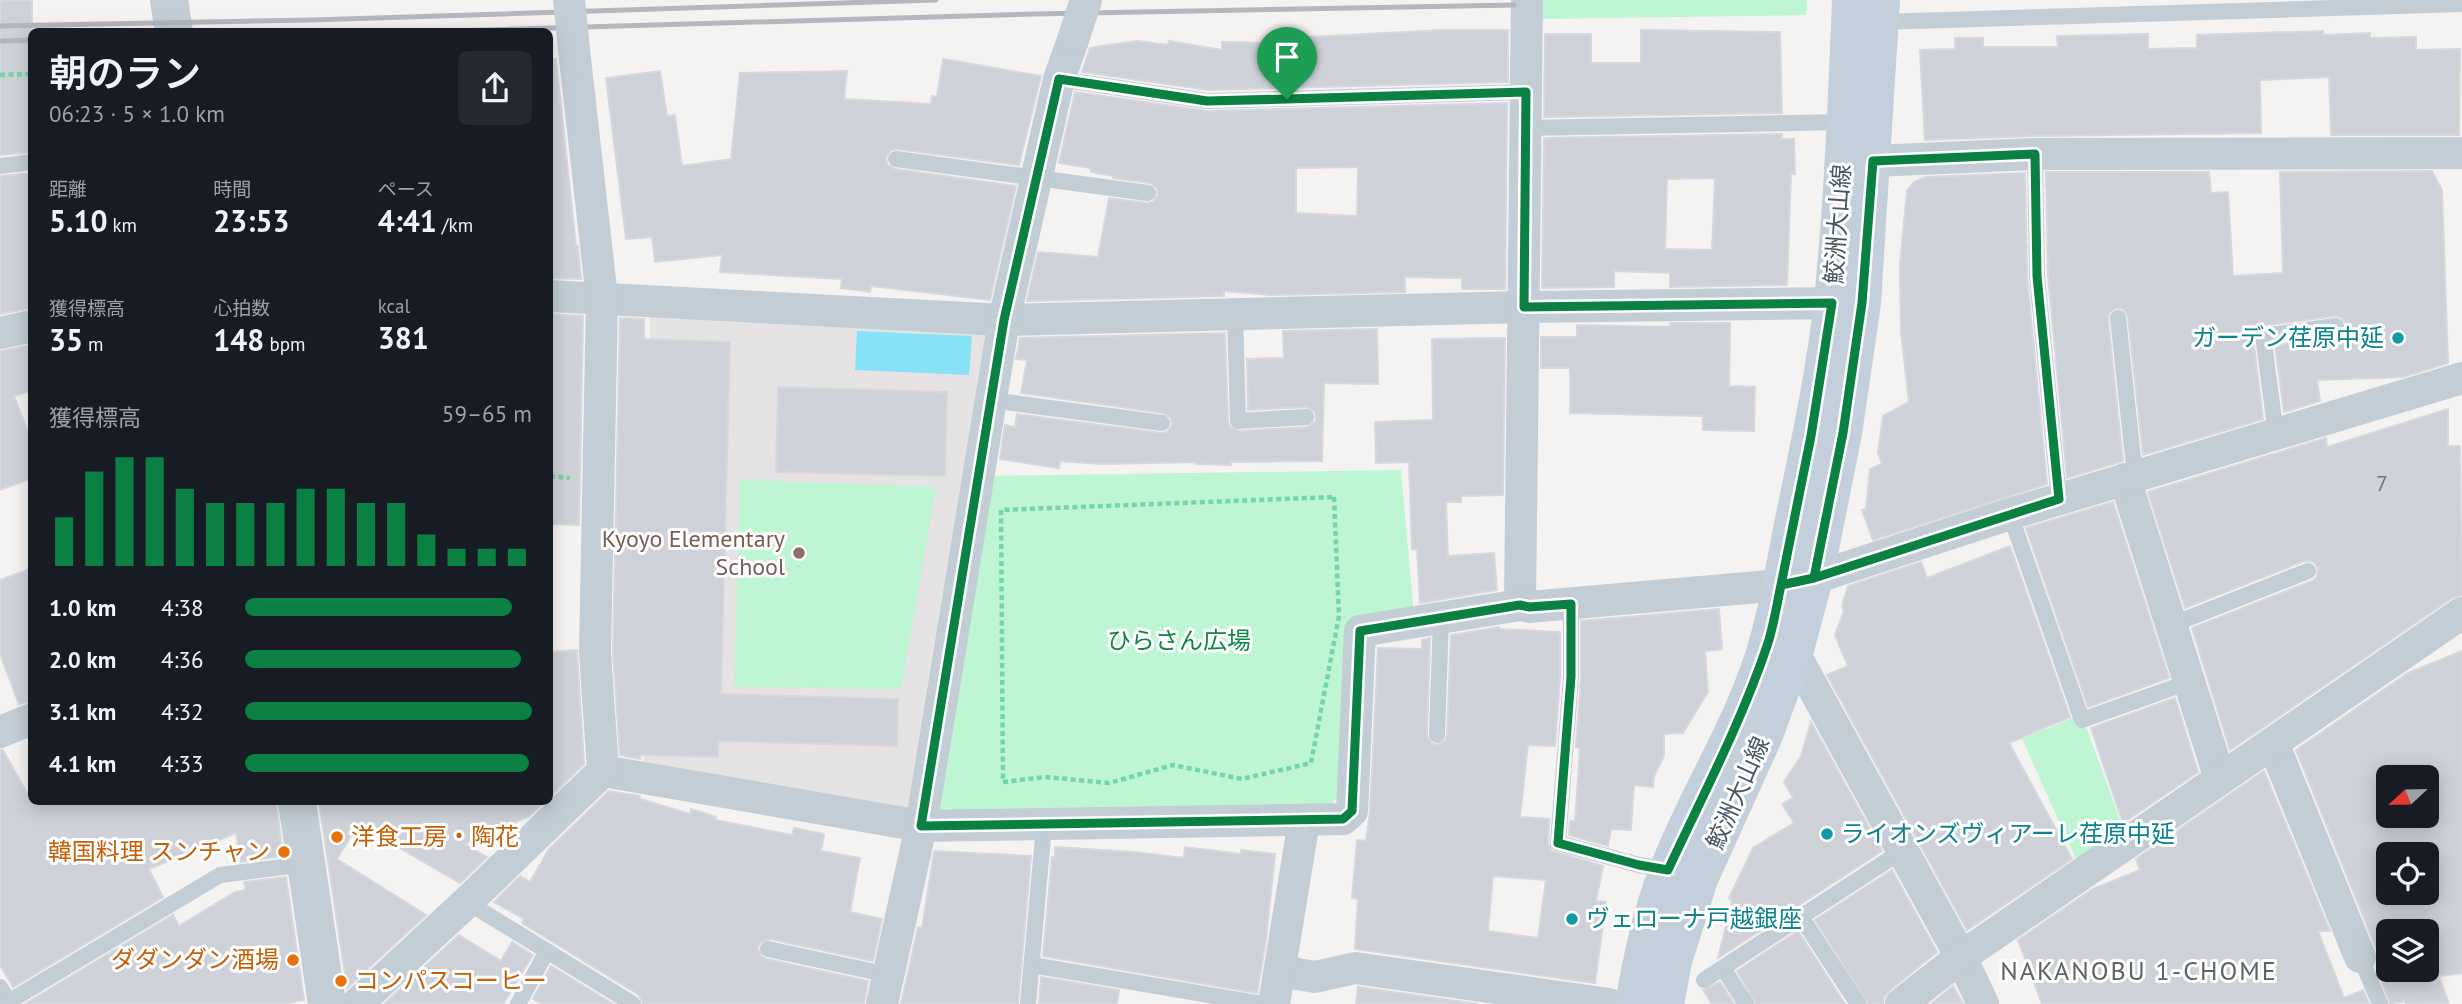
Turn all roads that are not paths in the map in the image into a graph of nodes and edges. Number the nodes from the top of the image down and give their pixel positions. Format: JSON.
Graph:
{"nodes":[{"id":1,"x":169,"y":0,"type":"edge"},
{"id":2,"x":569,"y":0,"type":"edge"},
{"id":3,"x":1086,"y":0,"type":"edge"},
{"id":4,"x":1527,"y":0,"type":"edge"},
{"id":5,"x":2462,"y":4,"type":"edge"},
{"id":6,"x":1871,"y":7,"type":"edge"},
{"id":7,"x":173,"y":28,"type":"edge"},
{"id":8,"x":1059,"y":79,"type":"junction"},
{"id":9,"x":1526,"y":92,"type":"junction"},
{"id":10,"x":1846,"y":122,"type":"junction"},
{"id":11,"x":1525,"y":128,"type":"junction"},
{"id":12,"x":2462,"y":153,"type":"edge"},
{"id":13,"x":2035,"y":154,"type":"junction"},
{"id":14,"x":896,"y":159,"type":"dead end"},
{"id":15,"x":1873,"y":161,"type":"junction"},
{"id":16,"x":28,"y":162,"type":"edge"},
{"id":17,"x":0,"y":166,"type":"edge"},
{"id":18,"x":1037,"y":176,"type":"junction"},
{"id":19,"x":1148,"y":193,"type":"dead end"},
{"id":20,"x":553,"y":296,"type":"edge"},
{"id":21,"x":602,"y":298,"type":"junction"},
{"id":22,"x":1832,"y":303,"type":"junction"},
{"id":23,"x":1524,"y":307,"type":"junction"},
{"id":24,"x":1235,"y":314,"type":"junction"},
{"id":25,"x":2118,"y":318,"type":"dead end"},
{"id":26,"x":1004,"y":320,"type":"junction"},
{"id":27,"x":2336,"y":326,"type":"dead end"},
{"id":28,"x":28,"y":327,"type":"edge"},
{"id":29,"x":0,"y":333,"type":"edge"},
{"id":30,"x":2462,"y":378,"type":"edge"},
{"id":31,"x":991,"y":400,"type":"junction"},
{"id":32,"x":1306,"y":418,"type":"dead end"},
{"id":33,"x":1162,"y":423,"type":"dead end"},
{"id":34,"x":2276,"y":433,"type":"junction"},
{"id":35,"x":2130,"y":478,"type":"junction"},
{"id":36,"x":2059,"y":499,"type":"junction"},
{"id":37,"x":2010,"y":514,"type":"junction"},
{"id":38,"x":2308,"y":571,"type":"dead end"},
{"id":39,"x":1798,"y":582,"type":"junction"},
{"id":40,"x":1571,"y":604,"type":"junction"},
{"id":41,"x":1520,"y":605,"type":"junction"},
{"id":42,"x":2462,"y":613,"type":"edge"},
{"id":43,"x":1441,"y":618,"type":"junction"},
{"id":44,"x":2171,"y":625,"type":"junction"},
{"id":45,"x":1794,"y":653,"type":"junction"},
{"id":46,"x":2189,"y":682,"type":"junction"},
{"id":47,"x":1437,"y":735,"type":"dead end"},
{"id":48,"x":2273,"y":743,"type":"junction"},
{"id":49,"x":603,"y":771,"type":"junction"},
{"id":50,"x":2220,"y":779,"type":"junction"},
{"id":51,"x":298,"y":805,"type":"edge"},
{"id":52,"x":1304,"y":821,"type":"junction"},
{"id":53,"x":921,"y":826,"type":"junction"},
{"id":54,"x":1044,"y":826,"type":"junction"},
{"id":55,"x":1902,"y":850,"type":"junction"},
{"id":56,"x":307,"y":864,"type":"junction"},
{"id":57,"x":1668,"y":870,"type":"junction"},
{"id":58,"x":467,"y":902,"type":"junction"},
{"id":59,"x":1801,"y":917,"type":"junction"},
{"id":60,"x":768,"y":949,"type":"dead end"},
{"id":61,"x":547,"y":951,"type":"junction"},
{"id":62,"x":1961,"y":957,"type":"junction"},
{"id":63,"x":2360,"y":957,"type":"joint"},
{"id":64,"x":1032,"y":965,"type":"junction"},
{"id":65,"x":1723,"y":968,"type":"junction"},
{"id":66,"x":1280,"y":971,"type":"junction"},
{"id":67,"x":1704,"y":981,"type":"dead end"},
{"id":68,"x":885,"y":989,"type":"edge"},
{"id":69,"x":1424,"y":990,"type":"edge"},
{"id":70,"x":6,"y":998,"type":"edge"},
{"id":71,"x":327,"y":1004,"type":"edge"},
{"id":72,"x":357,"y":1004,"type":"edge"},
{"id":73,"x":518,"y":1004,"type":"edge"},
{"id":74,"x":633,"y":1004,"type":"edge"},
{"id":75,"x":1028,"y":1004,"type":"edge"},
{"id":76,"x":1262,"y":1004,"type":"edge"},
{"id":77,"x":1274,"y":1004,"type":"edge"},
{"id":78,"x":1609,"y":1004,"type":"edge"},
{"id":79,"x":1634,"y":1004,"type":"edge"},
{"id":80,"x":1665,"y":1004,"type":"edge"},
{"id":81,"x":1746,"y":1004,"type":"edge"},
{"id":82,"x":1858,"y":1004,"type":"edge"},
{"id":83,"x":1901,"y":1004,"type":"edge"},
{"id":84,"x":1983,"y":1004,"type":"edge"},
{"id":85,"x":2380,"y":1004,"type":"edge"}],
"edges":[{"from":1,"to":7,"type":"street"},
{"from":2,"to":21,"type":"street","bridge":true},
{"from":3,"to":8,"type":"street","bridge":true},
{"from":4,"to":9,"type":"street"},
{"from":5,"to":6,"type":"lane"},
{"from":6,"to":10,"type":"main road","name":"鮫洲大山線"},
{"from":6,"to":15,"type":"main road","name":"鮫洲大山線"},
{"from":8,"to":9,"type":"lane"},
{"from":8,"to":18,"type":"street"},
{"from":9,"to":11,"type":"street"},
{"from":10,"to":11,"type":"lane"},
{"from":10,"to":22,"type":"main road","name":"鮫洲大山線"},
{"from":11,"to":23,"type":"street"},
{"from":12,"to":13,"type":"street"},
{"from":13,"to":15,"type":"street"},
{"from":13,"to":36,"type":"lane"},
{"from":14,"to":18,"type":"lane"},
{"from":15,"to":39,"type":"main road","name":"鮫洲大山線"},
{"from":16,"to":17,"type":"lane"},
{"from":18,"to":19,"type":"lane"},
{"from":18,"to":26,"type":"street"},
{"from":20,"to":21,"type":"street"},
{"from":21,"to":26,"type":"street"},
{"from":21,"to":49,"type":"street"},
{"from":22,"to":23,"type":"street"},
{"from":22,"to":39,"type":"main road","name":"鮫洲大山線"},
{"from":23,"to":24,"type":"street"},
{"from":23,"to":41,"type":"street"},
{"from":24,"to":26,"type":"street"},
{"from":24,"to":32,"type":"lane"},
{"from":25,"to":35,"type":"lane"},
{"from":26,"to":31,"type":"street"},
{"from":27,"to":34,"type":"lane"},
{"from":28,"to":29,"type":"street"},
{"from":30,"to":34,"type":"street"},
{"from":31,"to":33,"type":"lane"},
{"from":31,"to":53,"type":"street"},
{"from":34,"to":35,"type":"street"},
{"from":35,"to":36,"type":"street"},
{"from":35,"to":44,"type":"street"},
{"from":36,"to":37,"type":"street"},
{"from":37,"to":39,"type":"street"},
{"from":37,"to":46,"type":"lane"},
{"from":38,"to":44,"type":"lane"},
{"from":39,"to":40,"type":"street"},
{"from":39,"to":45,"type":"main road","name":"鮫洲大山線"},
{"from":39,"to":57,"type":"main road","name":"鮫洲大山線"},
{"from":40,"to":41,"type":"street"},
{"from":40,"to":57,"type":"lane"},
{"from":41,"to":43,"type":"street"},
{"from":42,"to":48,"type":"street"},
{"from":43,"to":47,"type":"lane"},
{"from":43,"to":52,"type":"street"},
{"from":44,"to":46,"type":"street"},
{"from":45,"to":55,"type":"street"},
{"from":45,"to":80,"type":"main road","name":"鮫洲大山線"},
{"from":46,"to":50,"type":"street"},
{"from":48,"to":50,"type":"street"},
{"from":48,"to":63,"type":"street"},
{"from":49,"to":53,"type":"street"},
{"from":49,"to":58,"type":"street"},
{"from":50,"to":62,"type":"street"},
{"from":51,"to":56,"type":"street"},
{"from":52,"to":54,"type":"street"},
{"from":52,"to":66,"type":"street"},
{"from":53,"to":54,"type":"street"},
{"from":53,"to":68,"type":"street"},
{"from":54,"to":64,"type":"lane"},
{"from":55,"to":59,"type":"lane"},
{"from":55,"to":62,"type":"street"},
{"from":56,"to":70,"type":"lane"},
{"from":56,"to":71,"type":"street"},
{"from":57,"to":79,"type":"main road","name":"鮫洲大山線"},
{"from":58,"to":61,"type":"lane"},
{"from":58,"to":72,"type":"street"},
{"from":59,"to":65,"type":"lane"},
{"from":59,"to":82,"type":"lane"},
{"from":60,"to":68,"type":"lane"},
{"from":61,"to":73,"type":"lane"},
{"from":61,"to":74,"type":"lane"},
{"from":62,"to":83,"type":"street"},
{"from":62,"to":84,"type":"street"},
{"from":63,"to":85,"type":"lane"},
{"from":64,"to":75,"type":"lane"},
{"from":64,"to":76,"type":"lane"},
{"from":65,"to":67,"type":"lane"},
{"from":65,"to":81,"type":"lane"},
{"from":66,"to":69,"type":"street"},
{"from":66,"to":77,"type":"street"},
{"from":69,"to":78,"type":"street"}]}
